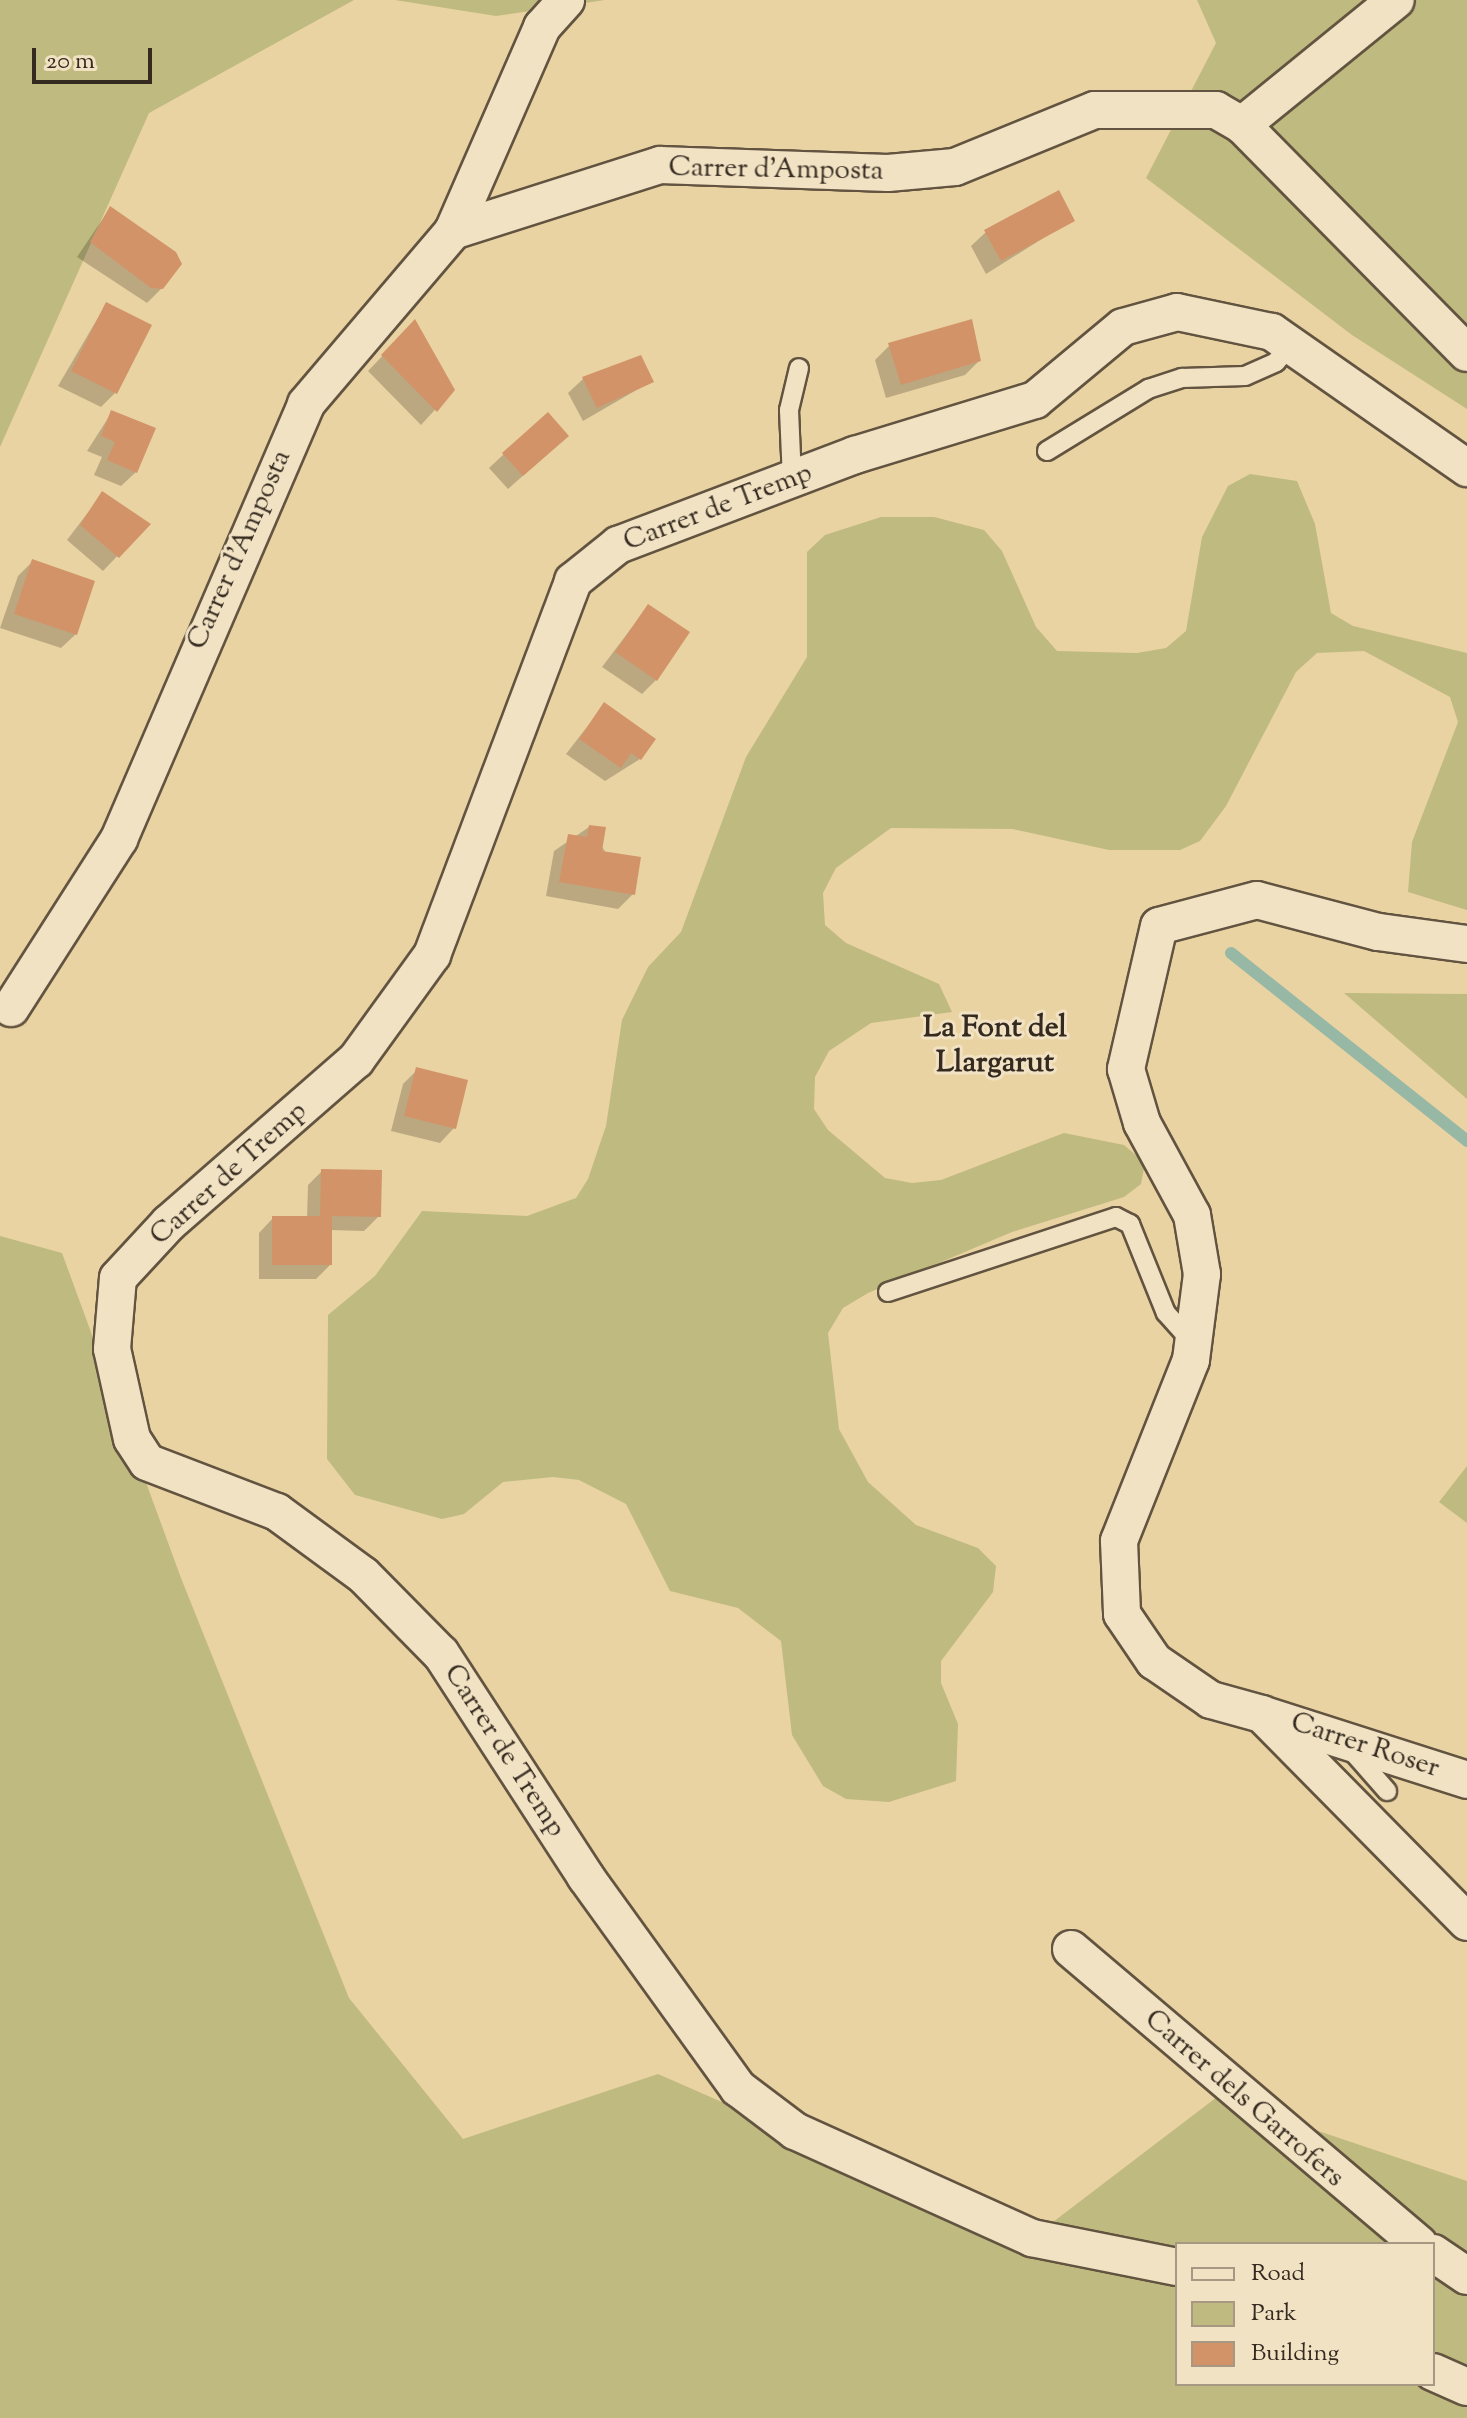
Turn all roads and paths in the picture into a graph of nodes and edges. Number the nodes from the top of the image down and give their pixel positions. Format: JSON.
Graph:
{"nodes":[{"id":1,"x":566,"y":0,"type":"edge"},
{"id":2,"x":1396,"y":0,"type":"edge"},
{"id":3,"x":1242,"y":125,"type":"junction"},
{"id":4,"x":453,"y":231,"type":"junction"},
{"id":5,"x":1291,"y":345,"type":"junction"},
{"id":6,"x":1467,"y":353,"type":"edge"},
{"id":7,"x":799,"y":368,"type":"dead end"},
{"id":8,"x":1047,"y":451,"type":"dead end"},
{"id":9,"x":1467,"y":468,"type":"edge"},
{"id":10,"x":792,"y":479,"type":"junction"},
{"id":11,"x":1467,"y":944,"type":"edge"},
{"id":12,"x":11,"y":1008,"type":"dead end"},
{"id":13,"x":888,"y":1292,"type":"dead end"},
{"id":14,"x":1193,"y":1343,"type":"junction"},
{"id":15,"x":1262,"y":1714,"type":"junction"},
{"id":16,"x":1341,"y":1737,"type":"junction"},
{"id":17,"x":1467,"y":1780,"type":"edge"},
{"id":18,"x":1387,"y":1791,"type":"dead end"},
{"id":19,"x":1467,"y":1922,"type":"edge"},
{"id":20,"x":1071,"y":1949,"type":"dead end"},
{"id":21,"x":1417,"y":2242,"type":"edge"},
{"id":22,"x":1435,"y":2254,"type":"edge"},
{"id":23,"x":1175,"y":2267,"type":"edge"},
{"id":24,"x":1467,"y":2276,"type":"edge"},
{"id":25,"x":1435,"y":2373,"type":"edge"},
{"id":26,"x":1467,"y":2387,"type":"edge"}],
"edges":[{"from":1,"to":4,"type":"street"},
{"from":2,"to":3,"type":"street"},
{"from":3,"to":4,"type":"street","name":"Carrer d'Amposta"},
{"from":3,"to":6,"type":"street","name":"Carrer d'Amposta"},
{"from":4,"to":12,"type":"street","name":"Carrer d'Amposta"},
{"from":5,"to":8,"type":"lane"},
{"from":5,"to":9,"type":"street","name":"Carrer de Tremp"},
{"from":5,"to":10,"type":"street","name":"Carrer de Tremp"},
{"from":7,"to":10,"type":"lane"},
{"from":10,"to":23,"type":"street","name":"Carrer de Tremp"},
{"from":11,"to":14,"type":"street","name":"Carrer Roser"},
{"from":13,"to":14,"type":"lane"},
{"from":14,"to":15,"type":"street","name":"Carrer Roser"},
{"from":15,"to":16,"type":"street","name":"Carrer Roser"},
{"from":15,"to":19,"type":"street"},
{"from":16,"to":17,"type":"street","name":"Carrer Roser"},
{"from":16,"to":18,"type":"lane"},
{"from":20,"to":21,"type":"street","name":"Carrer dels Garrofers"},
{"from":22,"to":24,"type":"street"},
{"from":25,"to":26,"type":"street"}]}
